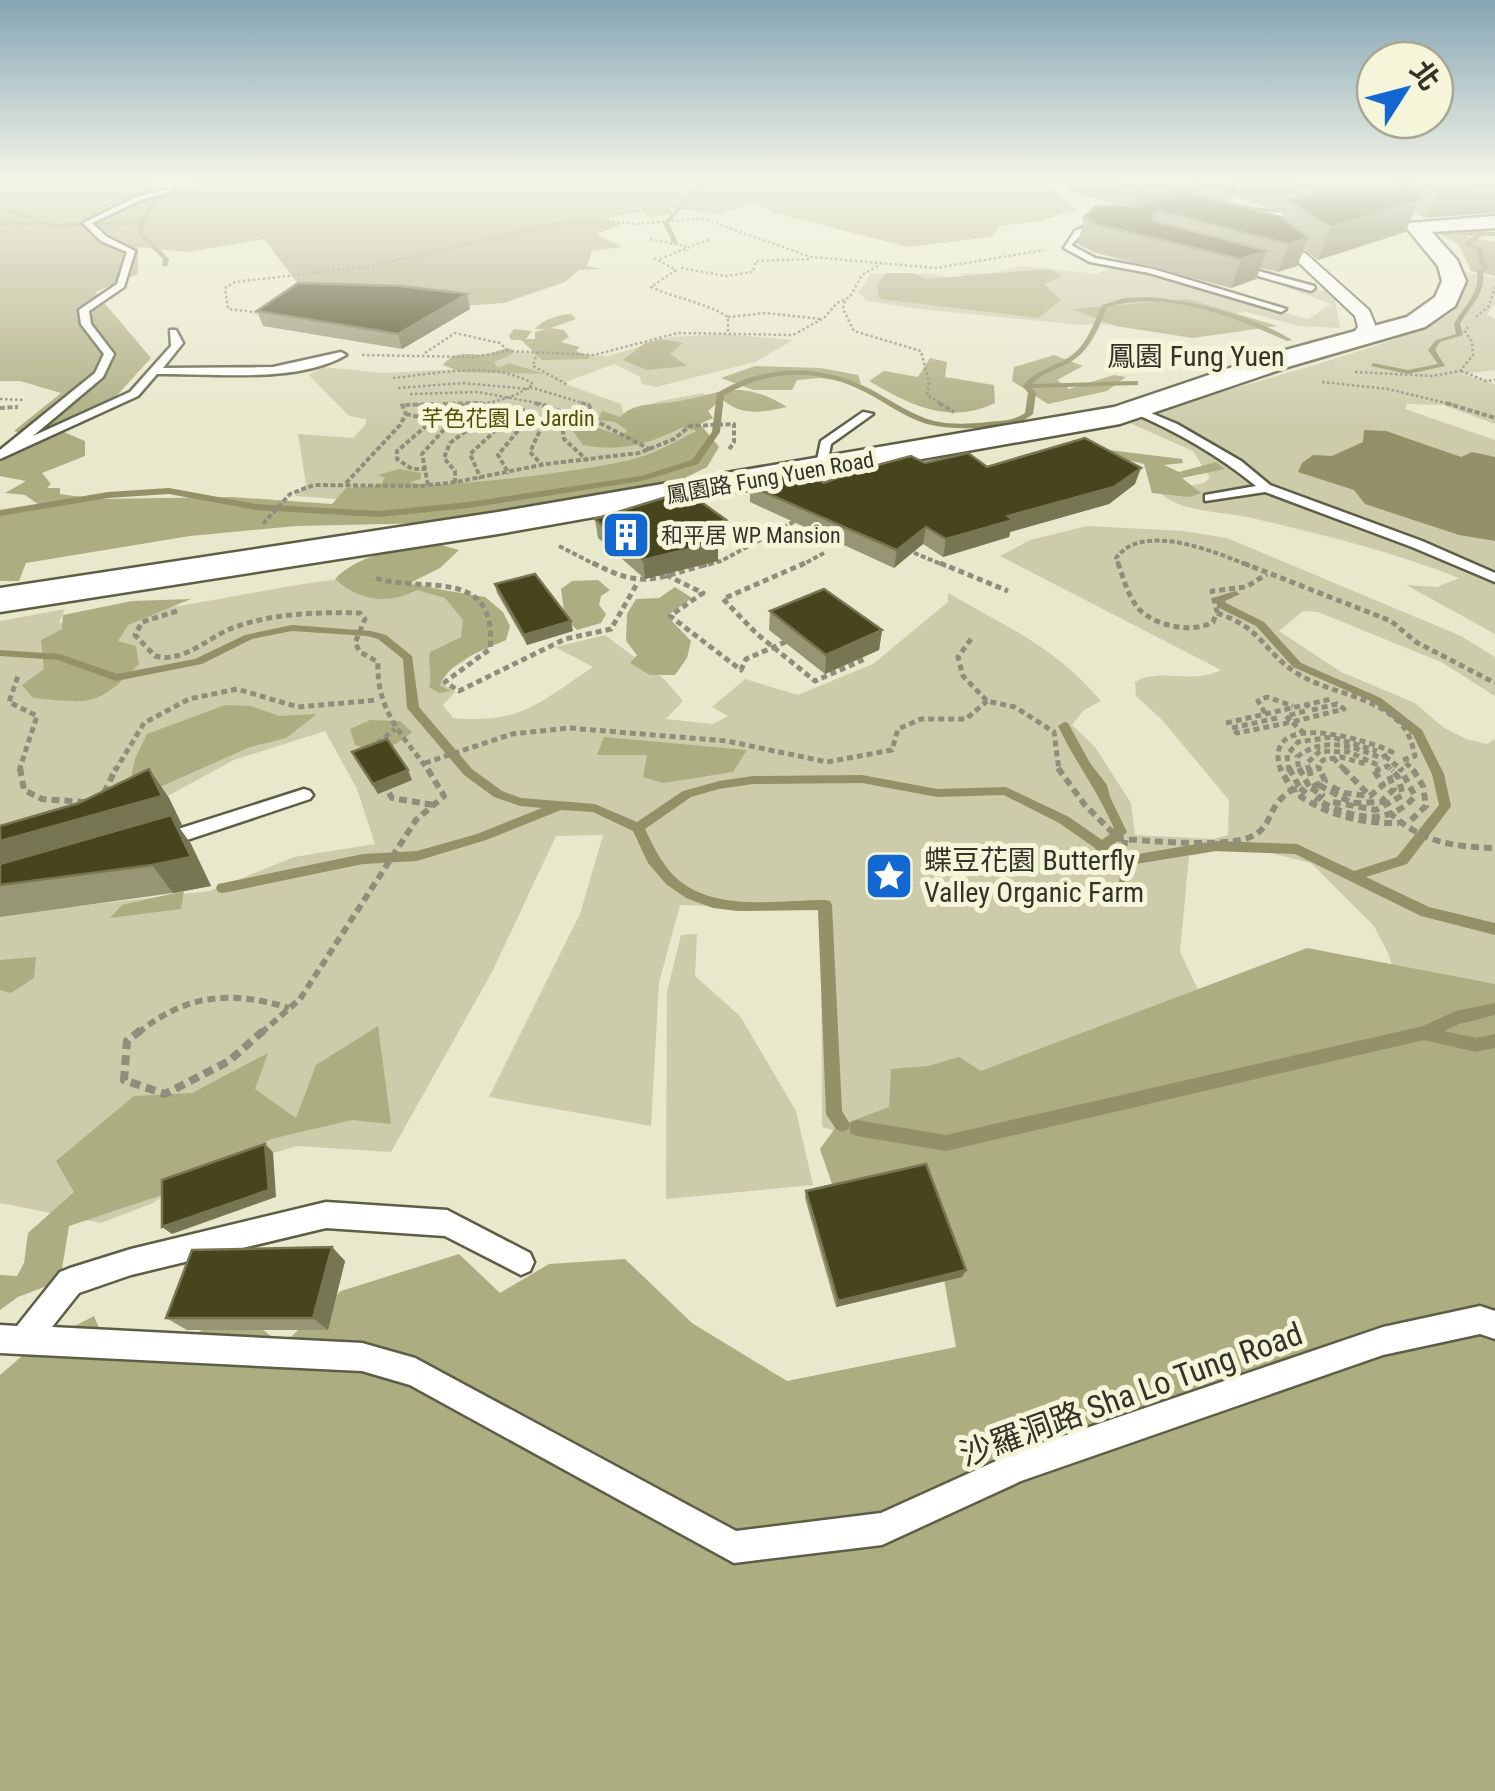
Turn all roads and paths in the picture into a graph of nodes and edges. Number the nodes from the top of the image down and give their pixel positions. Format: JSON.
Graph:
{"nodes":[{"id":1,"x":128,"y":263,"type":"edge"},
{"id":2,"x":383,"y":263,"type":"edge"},
{"id":3,"x":667,"y":263,"type":"edge"},
{"id":4,"x":756,"y":263,"type":"edge"},
{"id":5,"x":867,"y":263,"type":"edge"},
{"id":6,"x":968,"y":263,"type":"edge"},
{"id":7,"x":1104,"y":263,"type":"edge"},
{"id":8,"x":1307,"y":263,"type":"edge"},
{"id":9,"x":1444,"y":263,"type":"edge"},
{"id":10,"x":881,"y":264,"type":"junction"},
{"id":11,"x":1223,"y":264,"type":"edge"},
{"id":12,"x":680,"y":268,"type":"junction"},
{"id":13,"x":1488,"y":280,"type":"dead end"},
{"id":14,"x":1495,"y":280,"type":"edge"},
{"id":15,"x":1311,"y":288,"type":"junction"},
{"id":16,"x":1224,"y":291,"type":"junction"},
{"id":17,"x":1336,"y":292,"type":"junction"},
{"id":18,"x":844,"y":300,"type":"junction"},
{"id":19,"x":1281,"y":309,"type":"dead end"},
{"id":20,"x":270,"y":314,"type":"edge"},
{"id":21,"x":728,"y":318,"type":"junction"},
{"id":22,"x":823,"y":319,"type":"junction"},
{"id":23,"x":173,"y":332,"type":"dead end"},
{"id":24,"x":728,"y":332,"type":"junction"},
{"id":25,"x":1358,"y":339,"type":"junction"},
{"id":26,"x":508,"y":351,"type":"junction"},
{"id":27,"x":538,"y":352,"type":"junction"},
{"id":28,"x":422,"y":354,"type":"junction"},
{"id":29,"x":341,"y":355,"type":"joint"},
{"id":30,"x":156,"y":371,"type":"junction"},
{"id":31,"x":1460,"y":371,"type":"dead end"},
{"id":32,"x":393,"y":378,"type":"dead end"},
{"id":33,"x":1495,"y":378,"type":"edge"},
{"id":34,"x":1312,"y":382,"type":"dead end"},
{"id":35,"x":568,"y":385,"type":"dead end"},
{"id":36,"x":398,"y":388,"type":"dead end"},
{"id":37,"x":530,"y":388,"type":"junction"},
{"id":38,"x":410,"y":394,"type":"dead end"},
{"id":39,"x":512,"y":397,"type":"junction"},
{"id":40,"x":432,"y":402,"type":"junction"},
{"id":41,"x":470,"y":402,"type":"junction"},
{"id":42,"x":493,"y":402,"type":"junction"},
{"id":43,"x":1135,"y":410,"type":"junction"},
{"id":44,"x":406,"y":414,"type":"junction"},
{"id":45,"x":479,"y":414,"type":"junction"},
{"id":46,"x":867,"y":414,"type":"dead end"},
{"id":47,"x":1495,"y":418,"type":"edge"},
{"id":48,"x":958,"y":421,"type":"dead end"},
{"id":49,"x":734,"y":424,"type":"dead end"},
{"id":50,"x":14,"y":448,"type":"junction"},
{"id":51,"x":652,"y":450,"type":"junction"},
{"id":52,"x":0,"y":456,"type":"edge"},
{"id":53,"x":590,"y":462,"type":"junction"},
{"id":54,"x":542,"y":465,"type":"junction"},
{"id":55,"x":426,"y":468,"type":"junction"},
{"id":56,"x":808,"y":470,"type":"junction"},
{"id":57,"x":509,"y":474,"type":"junction"},
{"id":58,"x":480,"y":480,"type":"junction"},
{"id":59,"x":455,"y":482,"type":"junction"},
{"id":60,"x":346,"y":484,"type":"junction"},
{"id":61,"x":428,"y":485,"type":"junction"},
{"id":62,"x":1266,"y":488,"type":"junction"},
{"id":63,"x":1209,"y":498,"type":"dead end"},
{"id":64,"x":808,"y":514,"type":"edge"},
{"id":65,"x":268,"y":518,"type":"dead end"},
{"id":66,"x":498,"y":524,"type":"junction"},
{"id":67,"x":824,"y":553,"type":"dead end"},
{"id":68,"x":924,"y":554,"type":"dead end"},
{"id":69,"x":1267,"y":574,"type":"junction"},
{"id":70,"x":665,"y":575,"type":"junction"},
{"id":71,"x":375,"y":577,"type":"dead end"},
{"id":72,"x":1495,"y":578,"type":"edge"},
{"id":73,"x":638,"y":582,"type":"junction"},
{"id":74,"x":1008,"y":592,"type":"dead end"},
{"id":75,"x":0,"y":600,"type":"edge"},
{"id":76,"x":1217,"y":613,"type":"junction"},
{"id":77,"x":794,"y":638,"type":"edge"},
{"id":78,"x":972,"y":639,"type":"dead end"},
{"id":79,"x":773,"y":646,"type":"junction"},
{"id":80,"x":865,"y":659,"type":"edge"},
{"id":81,"x":19,"y":673,"type":"dead end"},
{"id":82,"x":1495,"y":684,"type":"edge"},
{"id":83,"x":1331,"y":699,"type":"dead end"},
{"id":84,"x":378,"y":700,"type":"dead end"},
{"id":85,"x":987,"y":701,"type":"junction"},
{"id":86,"x":1274,"y":704,"type":"dead end"},
{"id":87,"x":1294,"y":707,"type":"junction"},
{"id":88,"x":1305,"y":708,"type":"junction"},
{"id":89,"x":1265,"y":714,"type":"junction"},
{"id":90,"x":1278,"y":714,"type":"junction"},
{"id":91,"x":1292,"y":722,"type":"junction"},
{"id":92,"x":1226,"y":723,"type":"dead end"},
{"id":93,"x":395,"y":728,"type":"dead end"},
{"id":94,"x":1304,"y":733,"type":"junction"},
{"id":95,"x":1311,"y":739,"type":"junction"},
{"id":96,"x":1377,"y":750,"type":"dead end"},
{"id":97,"x":368,"y":756,"type":"edge"},
{"id":98,"x":1384,"y":756,"type":"junction"},
{"id":99,"x":1332,"y":757,"type":"junction"},
{"id":100,"x":425,"y":763,"type":"dead end"},
{"id":101,"x":1366,"y":764,"type":"dead end"},
{"id":102,"x":1381,"y":767,"type":"junction"},
{"id":103,"x":1388,"y":774,"type":"dead end"},
{"id":104,"x":1310,"y":777,"type":"dead end"},
{"id":105,"x":1314,"y":786,"type":"junction"},
{"id":106,"x":1332,"y":787,"type":"dead end"},
{"id":107,"x":1296,"y":789,"type":"junction"},
{"id":108,"x":1414,"y":792,"type":"junction"},
{"id":109,"x":389,"y":793,"type":"edge"},
{"id":110,"x":304,"y":795,"type":"dead end"},
{"id":111,"x":1426,"y":795,"type":"junction"},
{"id":112,"x":1370,"y":796,"type":"junction"},
{"id":113,"x":1333,"y":802,"type":"dead end"},
{"id":114,"x":434,"y":805,"type":"dead end"},
{"id":115,"x":1385,"y":808,"type":"junction"},
{"id":116,"x":1392,"y":815,"type":"junction"},
{"id":117,"x":1410,"y":820,"type":"dead end"},
{"id":118,"x":1400,"y":823,"type":"junction"},
{"id":119,"x":1122,"y":840,"type":"junction"},
{"id":120,"x":1495,"y":848,"type":"edge"},
{"id":121,"x":133,"y":850,"type":"edge"},
{"id":122,"x":1122,"y":885,"type":"dead end"},
{"id":123,"x":521,"y":1262,"type":"dead end"},
{"id":124,"x":1495,"y":1325,"type":"edge"},
{"id":125,"x":12,"y":1340,"type":"edge"}],
"edges":[{"from":1,"to":50,"type":"lane"},
{"from":2,"to":20,"type":"path"},
{"from":3,"to":12,"type":"path"},
{"from":4,"to":12,"type":"path"},
{"from":5,"to":10,"type":"path"},
{"from":6,"to":10,"type":"path"},
{"from":7,"to":16,"type":"lane"},
{"from":8,"to":17,"type":"street"},
{"from":9,"to":25,"type":"street","name":"鳳園路 Fung Yuen Road"},
{"from":10,"to":18,"type":"path"},
{"from":11,"to":15,"type":"lane"},
{"from":12,"to":21,"type":"path"},
{"from":13,"to":14,"type":"path"},
{"from":15,"to":16,"type":"lane"},
{"from":15,"to":17,"type":"lane"},
{"from":16,"to":19,"type":"lane"},
{"from":17,"to":25,"type":"street"},
{"from":18,"to":22,"type":"path"},
{"from":18,"to":48,"type":"path"},
{"from":21,"to":22,"type":"path"},
{"from":21,"to":24,"type":"path"},
{"from":22,"to":24,"type":"path"},
{"from":23,"to":30,"type":"lane"},
{"from":24,"to":27,"type":"path"},
{"from":25,"to":43,"type":"street","name":"鳳園路 Fung Yuen Road"},
{"from":26,"to":27,"type":"path"},
{"from":26,"to":28,"type":"path"},
{"from":26,"to":28,"type":"path"},
{"from":27,"to":35,"type":"path"},
{"from":28,"to":29,"type":"path"},
{"from":29,"to":30,"type":"lane"},
{"from":30,"to":50,"type":"lane"},
{"from":31,"to":33,"type":"path"},
{"from":32,"to":37,"type":"path"},
{"from":34,"to":47,"type":"path"},
{"from":36,"to":37,"type":"path"},
{"from":37,"to":39,"type":"path"},
{"from":37,"to":51,"type":"path"},
{"from":38,"to":39,"type":"path"},
{"from":39,"to":42,"type":"path"},
{"from":39,"to":53,"type":"path"},
{"from":40,"to":41,"type":"path"},
{"from":40,"to":44,"type":"path"},
{"from":40,"to":55,"type":"path"},
{"from":41,"to":42,"type":"path"},
{"from":41,"to":45,"type":"path"},
{"from":42,"to":54,"type":"path"},
{"from":43,"to":56,"type":"street","name":"鳳園路 Fung Yuen Road"},
{"from":43,"to":62,"type":"lane"},
{"from":44,"to":55,"type":"path"},
{"from":44,"to":60,"type":"path"},
{"from":45,"to":57,"type":"path"},
{"from":45,"to":58,"type":"path"},
{"from":45,"to":59,"type":"path"},
{"from":46,"to":56,"type":"lane"},
{"from":49,"to":51,"type":"path"},
{"from":50,"to":52,"type":"lane"},
{"from":51,"to":53,"type":"path"},
{"from":53,"to":54,"type":"path"},
{"from":54,"to":57,"type":"path"},
{"from":55,"to":61,"type":"path"},
{"from":56,"to":66,"type":"street","name":"鳳園路 Fung Yuen Road"},
{"from":57,"to":58,"type":"path"},
{"from":58,"to":59,"type":"path"},
{"from":59,"to":61,"type":"path"},
{"from":60,"to":61,"type":"path"},
{"from":60,"to":65,"type":"path"},
{"from":62,"to":63,"type":"lane"},
{"from":62,"to":72,"type":"lane"},
{"from":64,"to":70,"type":"path"},
{"from":66,"to":73,"type":"path"},
{"from":66,"to":75,"type":"street","name":"鳳園路 Fung Yuen Road"},
{"from":67,"to":79,"type":"path"},
{"from":68,"to":74,"type":"path"},
{"from":69,"to":76,"type":"path"},
{"from":69,"to":76,"type":"path"},
{"from":69,"to":82,"type":"path"},
{"from":70,"to":73,"type":"path"},
{"from":70,"to":79,"type":"path"},
{"from":71,"to":73,"type":"path"},
{"from":76,"to":111,"type":"path"},
{"from":77,"to":79,"type":"path"},
{"from":78,"to":85,"type":"path"},
{"from":79,"to":80,"type":"path"},
{"from":81,"to":84,"type":"path"},
{"from":83,"to":88,"type":"path"},
{"from":85,"to":100,"type":"path"},
{"from":85,"to":119,"type":"path"},
{"from":86,"to":90,"type":"path"},
{"from":87,"to":88,"type":"path"},
{"from":87,"to":89,"type":"path"},
{"from":87,"to":90,"type":"path"},
{"from":88,"to":91,"type":"path"},
{"from":88,"to":91,"type":"path"},
{"from":89,"to":90,"type":"path"},
{"from":89,"to":92,"type":"path"},
{"from":90,"to":91,"type":"path"},
{"from":91,"to":94,"type":"path"},
{"from":93,"to":97,"type":"path"},
{"from":94,"to":95,"type":"path"},
{"from":94,"to":98,"type":"path"},
{"from":94,"to":107,"type":"path"},
{"from":95,"to":96,"type":"path"},
{"from":95,"to":107,"type":"path"},
{"from":98,"to":105,"type":"path"},
{"from":98,"to":108,"type":"path"},
{"from":99,"to":101,"type":"path"},
{"from":99,"to":105,"type":"path"},
{"from":99,"to":112,"type":"path"},
{"from":102,"to":104,"type":"path"},
{"from":102,"to":112,"type":"path"},
{"from":102,"to":115,"type":"path"},
{"from":103,"to":105,"type":"path"},
{"from":105,"to":116,"type":"path"},
{"from":106,"to":112,"type":"path"},
{"from":107,"to":118,"type":"path"},
{"from":107,"to":119,"type":"path"},
{"from":108,"to":111,"type":"path"},
{"from":108,"to":116,"type":"path"},
{"from":109,"to":114,"type":"path"},
{"from":110,"to":121,"type":"lane"},
{"from":111,"to":117,"type":"path"},
{"from":113,"to":115,"type":"path"},
{"from":115,"to":116,"type":"path"},
{"from":116,"to":118,"type":"path"},
{"from":118,"to":120,"type":"path"},
{"from":119,"to":122,"type":"path"},
{"from":123,"to":125,"type":"lane"},
{"from":124,"to":125,"type":"lane","name":"沙羅洞路 Sha Lo Tung Road"}]}
